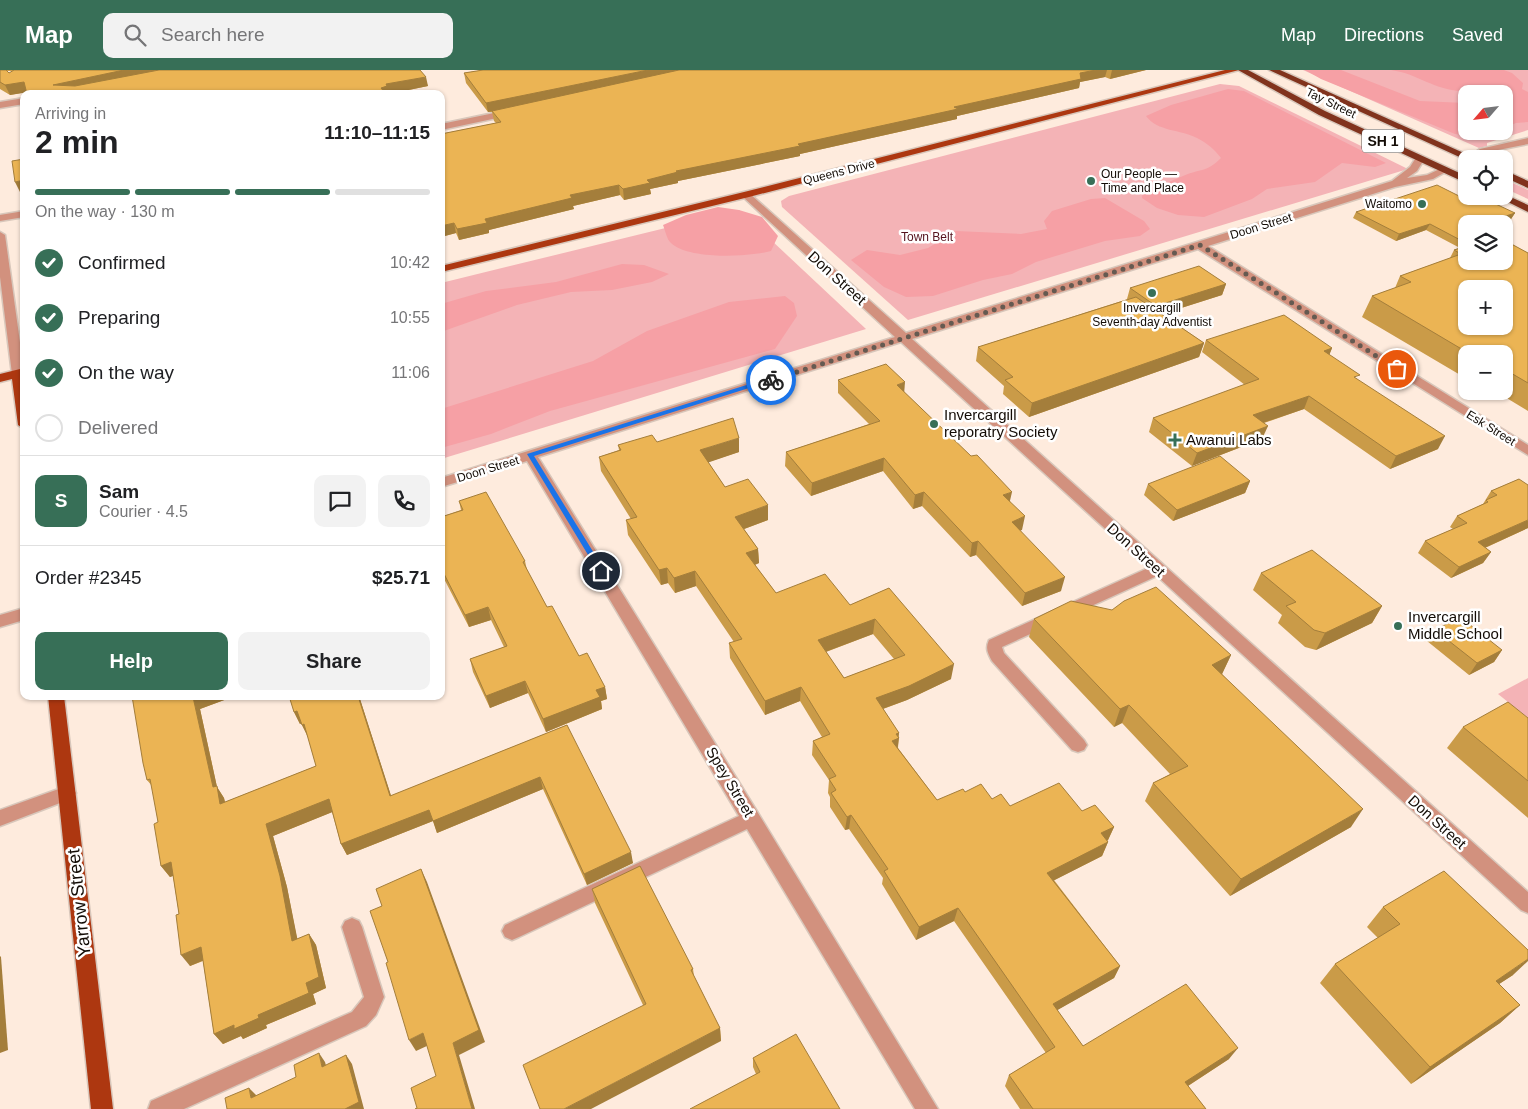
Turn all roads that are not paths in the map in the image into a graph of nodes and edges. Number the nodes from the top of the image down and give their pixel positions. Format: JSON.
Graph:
{"nodes":[{"id":1,"x":1235,"y":70,"type":"edge"},
{"id":2,"x":1242,"y":70,"type":"edge"},
{"id":3,"x":1273,"y":70,"type":"edge"},
{"id":4,"x":20,"y":102,"type":"edge"},
{"id":5,"x":0,"y":105,"type":"edge"},
{"id":6,"x":527,"y":109,"type":"edge"},
{"id":7,"x":445,"y":126,"type":"edge"},
{"id":8,"x":1436,"y":142,"type":"junction"},
{"id":9,"x":1528,"y":142,"type":"edge"},
{"id":10,"x":1516,"y":145,"type":"junction"},
{"id":11,"x":1488,"y":150,"type":"edge"},
{"id":12,"x":1511,"y":150,"type":"edge"},
{"id":13,"x":1458,"y":153,"type":"edge"},
{"id":14,"x":1420,"y":158,"type":"junction"},
{"id":15,"x":1444,"y":170,"type":"junction"},
{"id":16,"x":1458,"y":176,"type":"edge"},
{"id":17,"x":1513,"y":178,"type":"edge"},
{"id":18,"x":1393,"y":184,"type":"junction"},
{"id":19,"x":1528,"y":185,"type":"edge"},
{"id":20,"x":746,"y":195,"type":"junction"},
{"id":21,"x":1513,"y":202,"type":"edge"},
{"id":22,"x":1528,"y":209,"type":"edge"},
{"id":23,"x":20,"y":215,"type":"edge"},
{"id":24,"x":0,"y":218,"type":"edge"},
{"id":25,"x":0,"y":235,"type":"edge"},
{"id":26,"x":1200,"y":245,"type":"junction"},
{"id":27,"x":445,"y":268,"type":"edge"},
{"id":28,"x":904,"y":338,"type":"junction"},
{"id":29,"x":20,"y":366,"type":"edge"},
{"id":30,"x":20,"y":373,"type":"edge"},
{"id":31,"x":0,"y":378,"type":"edge"},
{"id":32,"x":1528,"y":451,"type":"edge"},
{"id":33,"x":530,"y":455,"type":"junction"},
{"id":34,"x":445,"y":482,"type":"edge"},
{"id":35,"x":1157,"y":570,"type":"junction"},
{"id":36,"x":20,"y":615,"type":"edge"},
{"id":37,"x":0,"y":621,"type":"edge"},
{"id":38,"x":56,"y":700,"type":"edge"},
{"id":39,"x":1078,"y":745,"type":"dead end"},
{"id":40,"x":67,"y":793,"type":"junction"},
{"id":41,"x":0,"y":818,"type":"edge"},
{"id":42,"x":752,"y":818,"type":"junction"},
{"id":43,"x":1528,"y":904,"type":"edge"},
{"id":44,"x":352,"y":927,"type":"dead end"},
{"id":45,"x":512,"y":931,"type":"dead end"},
{"id":46,"x":102,"y":1109,"type":"edge"},
{"id":47,"x":159,"y":1109,"type":"edge"},
{"id":48,"x":927,"y":1109,"type":"edge"}],
"edges":[{"from":1,"to":20,"type":"main road","name":"Queens Drive"},
{"from":2,"to":14,"type":"highway","name":"Tay Street","number":"SH 1"},
{"from":3,"to":8,"type":"highway","name":"Tay Street","number":"SH 1"},
{"from":4,"to":5,"type":"street"},
{"from":6,"to":7,"type":"street"},
{"from":8,"to":13,"type":"highway","name":"Tay Street","number":"SH 1"},
{"from":8,"to":15,"type":"highway"},
{"from":9,"to":10,"type":"street"},
{"from":10,"to":11,"type":"street"},
{"from":10,"to":12,"type":"street"},
{"from":14,"to":15,"type":"highway","name":"Tay Street","number":"SH 1"},
{"from":14,"to":18,"type":"street","name":"Doon Street"},
{"from":15,"to":16,"type":"highway","name":"Tay Street","number":"SH 1"},
{"from":15,"to":18,"type":"street","name":"Doon Street"},
{"from":17,"to":19,"type":"highway"},
{"from":18,"to":26,"type":"street","name":"Doon Street"},
{"from":20,"to":27,"type":"main road","name":"Queens Drive"},
{"from":20,"to":28,"type":"street","name":"Don Street"},
{"from":21,"to":22,"type":"highway"},
{"from":23,"to":24,"type":"street"},
{"from":25,"to":29,"type":"street"},
{"from":26,"to":28,"type":"street","name":"Doon Street"},
{"from":26,"to":32,"type":"street","name":"Esk Street"},
{"from":28,"to":33,"type":"street","name":"Doon Street"},
{"from":28,"to":35,"type":"street","name":"Don Street"},
{"from":30,"to":31,"type":"main road"},
{"from":33,"to":34,"type":"street","name":"Doon Street"},
{"from":33,"to":42,"type":"street","name":"Spey Street"},
{"from":35,"to":39,"type":"street"},
{"from":35,"to":43,"type":"street","name":"Don Street"},
{"from":36,"to":37,"type":"street"},
{"from":38,"to":40,"type":"main road","name":"Yarrow Street"},
{"from":40,"to":41,"type":"street"},
{"from":40,"to":46,"type":"main road","name":"Yarrow Street"},
{"from":42,"to":45,"type":"street"},
{"from":42,"to":48,"type":"street","name":"Spey Street"},
{"from":44,"to":47,"type":"street"}]}
